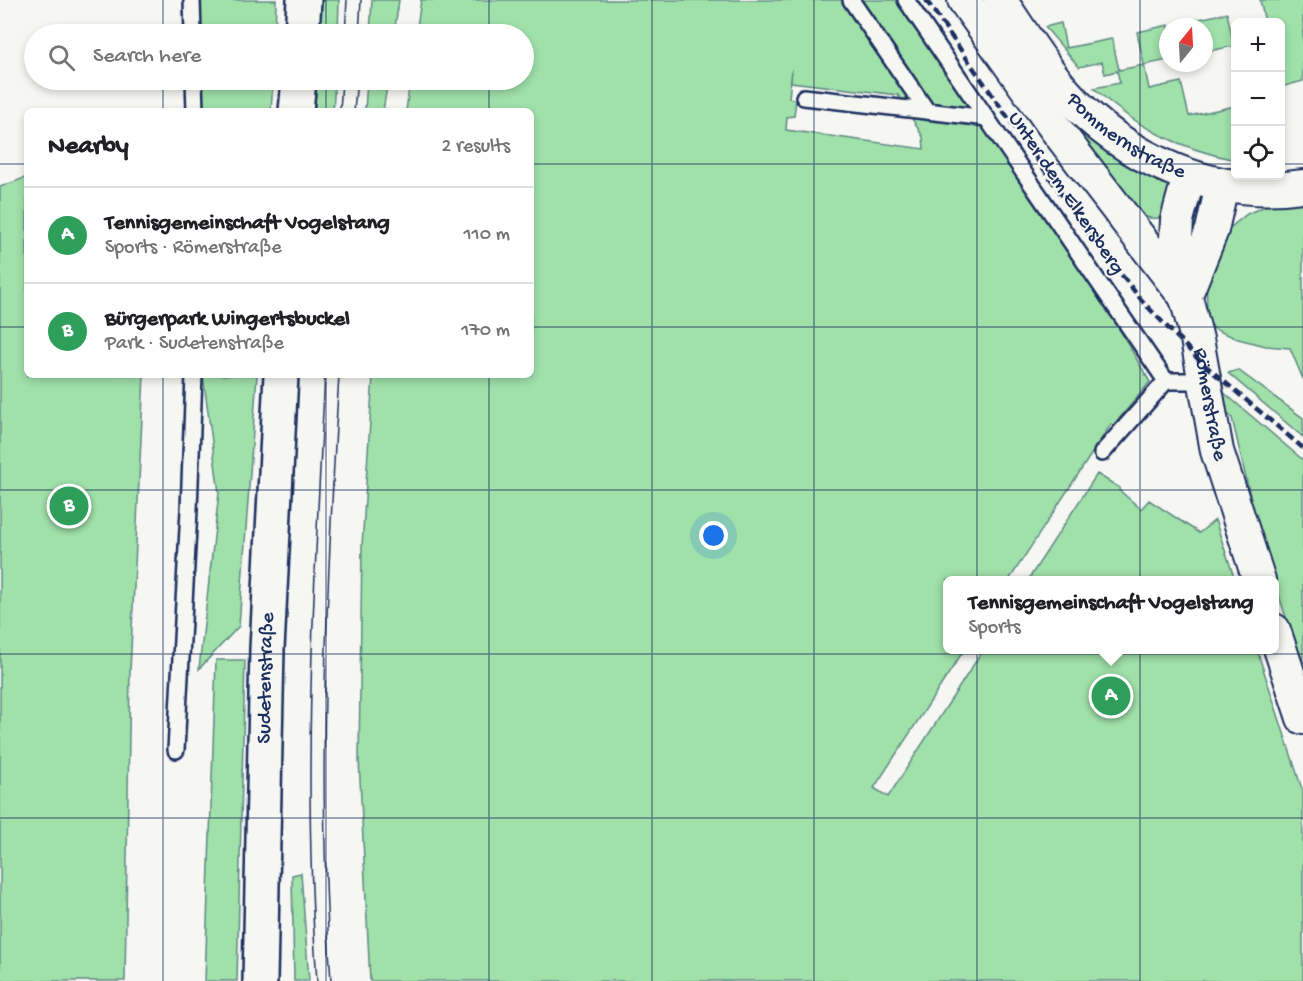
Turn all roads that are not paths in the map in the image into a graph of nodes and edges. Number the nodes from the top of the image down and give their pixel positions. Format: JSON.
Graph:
{"nodes":[{"id":1,"x":192,"y":0,"type":"edge"},
{"id":2,"x":304,"y":0,"type":"edge"},
{"id":3,"x":851,"y":0,"type":"edge"},
{"id":4,"x":906,"y":0,"type":"edge"},
{"id":5,"x":964,"y":0,"type":"edge"},
{"id":6,"x":1000,"y":0,"type":"edge"},
{"id":7,"x":193,"y":24,"type":"edge"},
{"id":8,"x":303,"y":24,"type":"edge"},
{"id":9,"x":194,"y":90,"type":"edge"},
{"id":10,"x":298,"y":90,"type":"edge"},
{"id":11,"x":804,"y":97,"type":"dead end"},
{"id":12,"x":195,"y":108,"type":"edge"},
{"id":13,"x":297,"y":108,"type":"edge"},
{"id":14,"x":927,"y":111,"type":"junction"},
{"id":15,"x":987,"y":118,"type":"junction"},
{"id":16,"x":1189,"y":176,"type":"junction"},
{"id":17,"x":1222,"y":185,"type":"junction"},
{"id":18,"x":1303,"y":186,"type":"edge"},
{"id":19,"x":1185,"y":297,"type":"junction"},
{"id":20,"x":194,"y":378,"type":"edge"},
{"id":21,"x":281,"y":378,"type":"edge"},
{"id":22,"x":1166,"y":381,"type":"junction"},
{"id":23,"x":1205,"y":381,"type":"junction"},
{"id":24,"x":1102,"y":453,"type":"dead end"},
{"id":25,"x":1258,"y":576,"type":"edge"},
{"id":26,"x":1279,"y":643,"type":"edge"},
{"id":27,"x":1303,"y":718,"type":"edge"},
{"id":28,"x":176,"y":750,"type":"dead end"},
{"id":29,"x":260,"y":981,"type":"edge"}],
"edges":[{"from":1,"to":7,"type":"lane"},
{"from":2,"to":8,"type":"main road"},
{"from":3,"to":14,"type":"lane"},
{"from":4,"to":15,"type":"lane","name":"Unter dem Elkersberg"},
{"from":5,"to":19,"type":"street","name":"Pommernstraße"},
{"from":6,"to":16,"type":"street","name":"Pommernstraße"},
{"from":9,"to":12,"type":"lane"},
{"from":10,"to":13,"type":"main road"},
{"from":11,"to":14,"type":"lane"},
{"from":14,"to":15,"type":"lane"},
{"from":15,"to":22,"type":"lane","name":"Unter dem Elkersberg"},
{"from":16,"to":17,"type":"street","name":"Pommernstraße"},
{"from":16,"to":19,"type":"street","name":"Römerstraße"},
{"from":17,"to":18,"type":"street","name":"Pommernstraße"},
{"from":17,"to":19,"type":"street"},
{"from":19,"to":23,"type":"street","name":"Römerstraße"},
{"from":20,"to":28,"type":"lane"},
{"from":21,"to":29,"type":"main road","name":"Sudetenstraße"},
{"from":22,"to":23,"type":"lane"},
{"from":22,"to":24,"type":"lane"},
{"from":23,"to":25,"type":"street","name":"Römerstraße"},
{"from":26,"to":27,"type":"street"}]}
